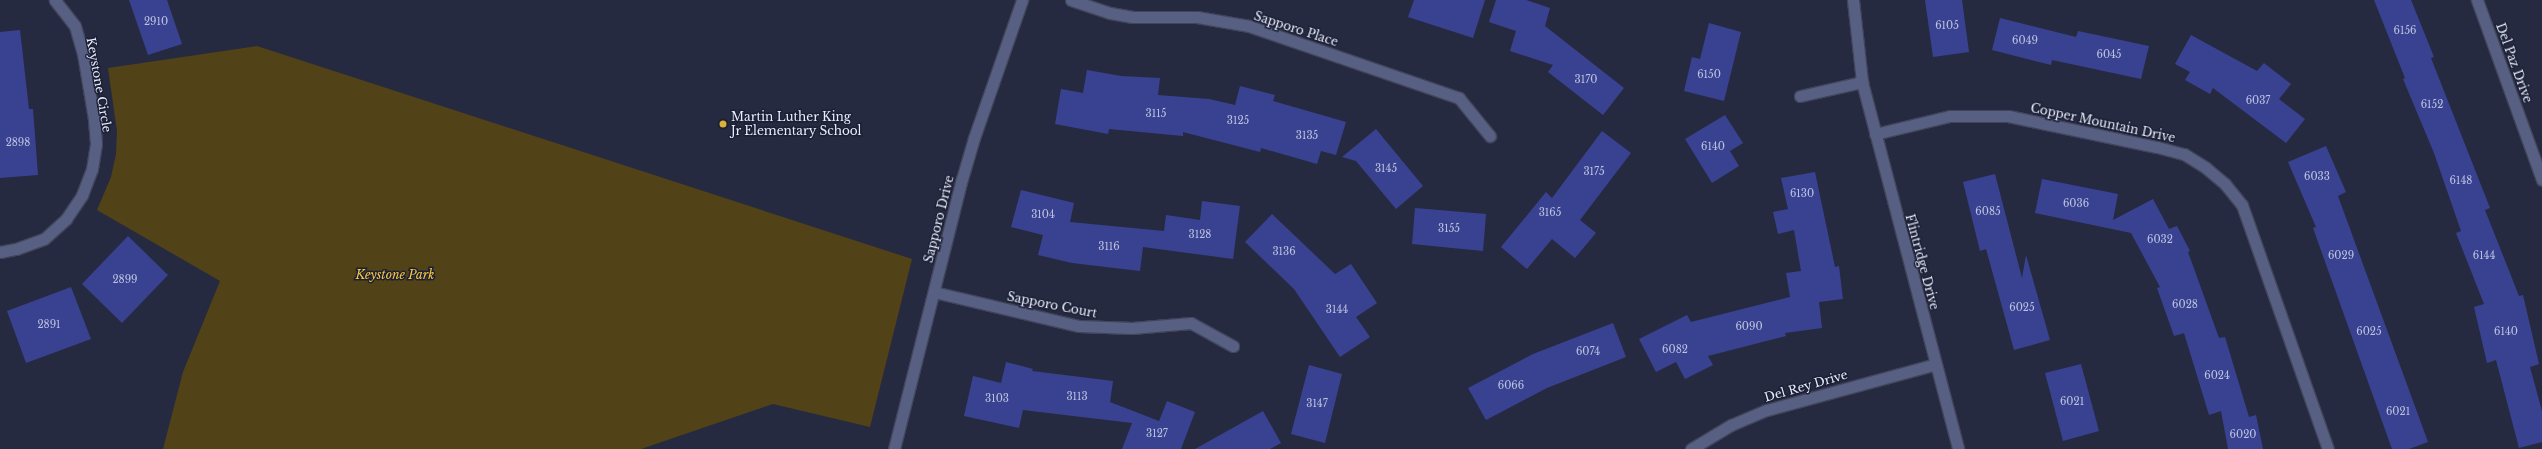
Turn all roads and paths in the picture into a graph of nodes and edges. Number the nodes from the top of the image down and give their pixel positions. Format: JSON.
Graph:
{"nodes":[{"id":1,"x":55,"y":0,"type":"edge"},
{"id":2,"x":1022,"y":0,"type":"edge"},
{"id":3,"x":1071,"y":0,"type":"edge"},
{"id":4,"x":1853,"y":0,"type":"edge"},
{"id":5,"x":2477,"y":0,"type":"edge"},
{"id":6,"x":1862,"y":82,"type":"junction"},
{"id":7,"x":1800,"y":96,"type":"dead end"},
{"id":8,"x":1875,"y":134,"type":"junction"},
{"id":9,"x":1490,"y":136,"type":"dead end"},
{"id":10,"x":2542,"y":180,"type":"edge"},
{"id":11,"x":0,"y":252,"type":"edge"},
{"id":12,"x":934,"y":292,"type":"junction"},
{"id":13,"x":1233,"y":346,"type":"dead end"},
{"id":14,"x":1936,"y":364,"type":"junction"},
{"id":15,"x":894,"y":449,"type":"edge"},
{"id":16,"x":1691,"y":449,"type":"edge"},
{"id":17,"x":1958,"y":449,"type":"edge"},
{"id":18,"x":2328,"y":449,"type":"edge"}],
"edges":[{"from":1,"to":11,"type":"street","name":"Keystone Circle"},
{"from":2,"to":12,"type":"street","name":"Sapporo Drive"},
{"from":3,"to":9,"type":"street","name":"Sapporo Place"},
{"from":4,"to":6,"type":"street","name":"Flintridge Drive"},
{"from":5,"to":10,"type":"street","name":"Del Paz Drive"},
{"from":6,"to":7,"type":"street"},
{"from":6,"to":8,"type":"street","name":"Flintridge Drive"},
{"from":8,"to":14,"type":"street","name":"Flintridge Drive"},
{"from":8,"to":18,"type":"street","name":"Copper Mountain Drive"},
{"from":12,"to":13,"type":"street","name":"Sapporo Court"},
{"from":12,"to":15,"type":"street","name":"Sapporo Drive"},
{"from":14,"to":16,"type":"street","name":"Del Rey Drive"},
{"from":14,"to":17,"type":"street","name":"Flintridge Drive"}]}
